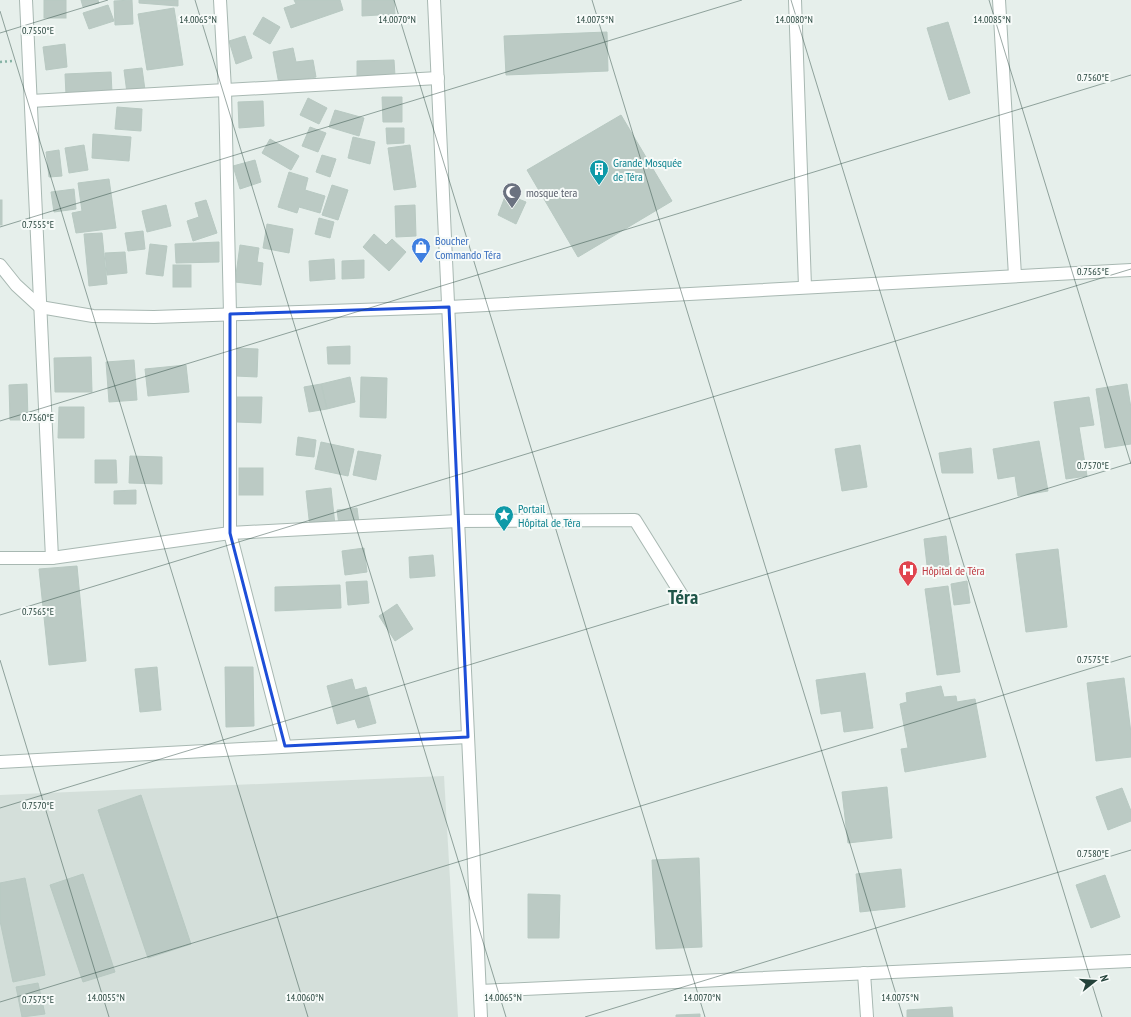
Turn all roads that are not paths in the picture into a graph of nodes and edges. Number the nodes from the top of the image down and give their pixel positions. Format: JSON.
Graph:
{"nodes":[{"id":1,"x":26,"y":0,"type":"edge"},
{"id":2,"x":220,"y":0,"type":"edge"},
{"id":3,"x":434,"y":0,"type":"edge"},
{"id":4,"x":795,"y":0,"type":"edge"},
{"id":5,"x":1000,"y":0,"type":"edge"},
{"id":6,"x":438,"y":78,"type":"junction"},
{"id":7,"x":225,"y":90,"type":"junction"},
{"id":8,"x":30,"y":101,"type":"junction"},
{"id":9,"x":0,"y":265,"type":"edge"},
{"id":10,"x":1131,"y":270,"type":"edge"},
{"id":11,"x":1015,"y":276,"type":"junction"},
{"id":12,"x":806,"y":287,"type":"junction"},
{"id":13,"x":40,"y":307,"type":"junction"},
{"id":14,"x":449,"y":307,"type":"junction"},
{"id":15,"x":230,"y":314,"type":"junction"},
{"id":16,"x":458,"y":521,"type":"junction"},
{"id":17,"x":230,"y":534,"type":"junction"},
{"id":18,"x":0,"y":558,"type":"edge"},
{"id":19,"x":52,"y":558,"type":"junction"},
{"id":20,"x":683,"y":597,"type":"dead end"},
{"id":21,"x":468,"y":737,"type":"junction"},
{"id":22,"x":285,"y":746,"type":"junction"},
{"id":23,"x":0,"y":762,"type":"edge"},
{"id":24,"x":1131,"y":961,"type":"edge"},
{"id":25,"x":864,"y":973,"type":"junction"},
{"id":26,"x":480,"y":991,"type":"junction"},
{"id":27,"x":481,"y":1017,"type":"edge"},
{"id":28,"x":867,"y":1017,"type":"edge"}],
"edges":[{"from":1,"to":8,"type":"street"},
{"from":2,"to":7,"type":"street"},
{"from":3,"to":6,"type":"street"},
{"from":4,"to":12,"type":"street"},
{"from":5,"to":11,"type":"street"},
{"from":6,"to":7,"type":"street"},
{"from":6,"to":14,"type":"street"},
{"from":7,"to":8,"type":"street"},
{"from":7,"to":15,"type":"street"},
{"from":8,"to":13,"type":"street"},
{"from":9,"to":13,"type":"street"},
{"from":10,"to":11,"type":"street"},
{"from":11,"to":12,"type":"street"},
{"from":12,"to":14,"type":"street"},
{"from":13,"to":15,"type":"street"},
{"from":13,"to":19,"type":"street"},
{"from":14,"to":15,"type":"street"},
{"from":14,"to":16,"type":"street"},
{"from":15,"to":17,"type":"street"},
{"from":16,"to":17,"type":"street"},
{"from":16,"to":20,"type":"street"},
{"from":16,"to":21,"type":"street"},
{"from":17,"to":19,"type":"street"},
{"from":17,"to":22,"type":"street"},
{"from":18,"to":19,"type":"street"},
{"from":21,"to":22,"type":"street"},
{"from":21,"to":26,"type":"street"},
{"from":22,"to":23,"type":"street"},
{"from":24,"to":25,"type":"street"},
{"from":25,"to":26,"type":"street"},
{"from":25,"to":28,"type":"street"},
{"from":26,"to":27,"type":"street"}]}
